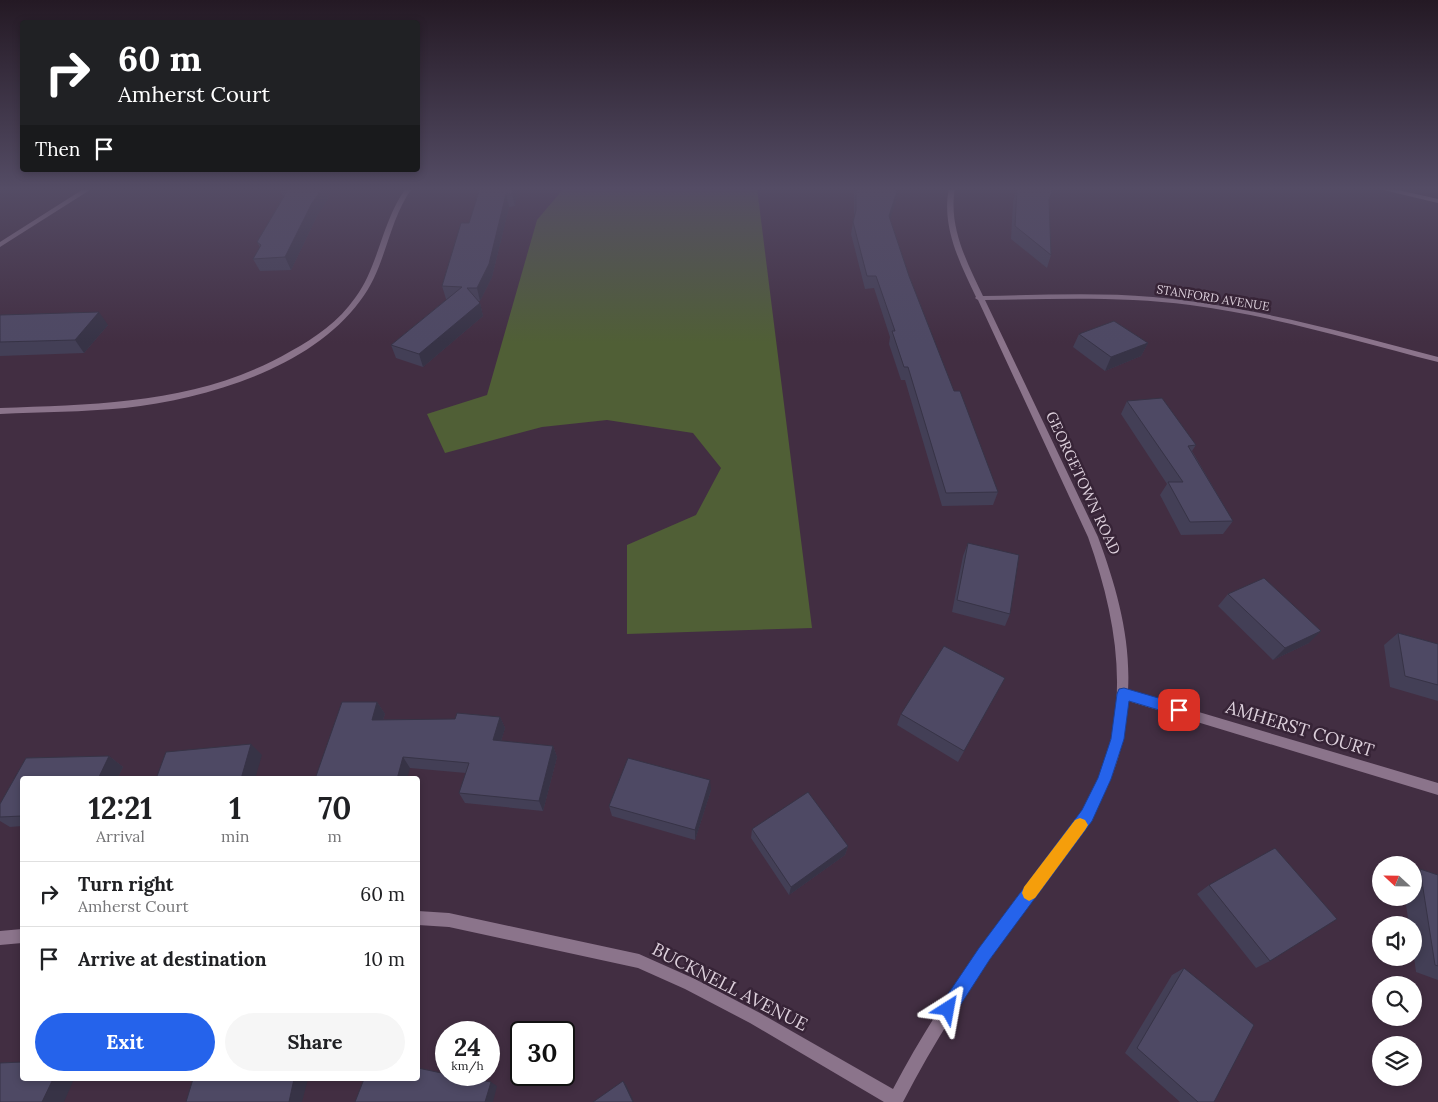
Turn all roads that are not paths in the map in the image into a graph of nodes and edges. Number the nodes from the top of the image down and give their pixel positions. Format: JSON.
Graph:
{"nodes":[{"id":1,"x":385,"y":239,"type":"edge"},
{"id":2,"x":955,"y":239,"type":"edge"},
{"id":3,"x":980,"y":298,"type":"junction"},
{"id":4,"x":1438,"y":360,"type":"edge"},
{"id":5,"x":0,"y":411,"type":"edge"},
{"id":6,"x":1124,"y":694,"type":"junction"},
{"id":7,"x":1438,"y":789,"type":"edge"},
{"id":8,"x":420,"y":918,"type":"edge"},
{"id":9,"x":20,"y":936,"type":"edge"},
{"id":10,"x":0,"y":938,"type":"edge"},
{"id":11,"x":896,"y":1101,"type":"edge"}],
"edges":[{"from":1,"to":5,"type":"street"},
{"from":2,"to":3,"type":"street","name":"GEORGETOWN ROAD"},
{"from":3,"to":4,"type":"street","name":"STANFORD AVENUE"},
{"from":3,"to":6,"type":"street","name":"GEORGETOWN ROAD"},
{"from":6,"to":7,"type":"street","name":"AMHERST COURT"},
{"from":6,"to":11,"type":"street","name":"GEORGETOWN ROAD"},
{"from":8,"to":11,"type":"street","name":"BUCKNELL AVENUE"},
{"from":9,"to":10,"type":"street"}]}
